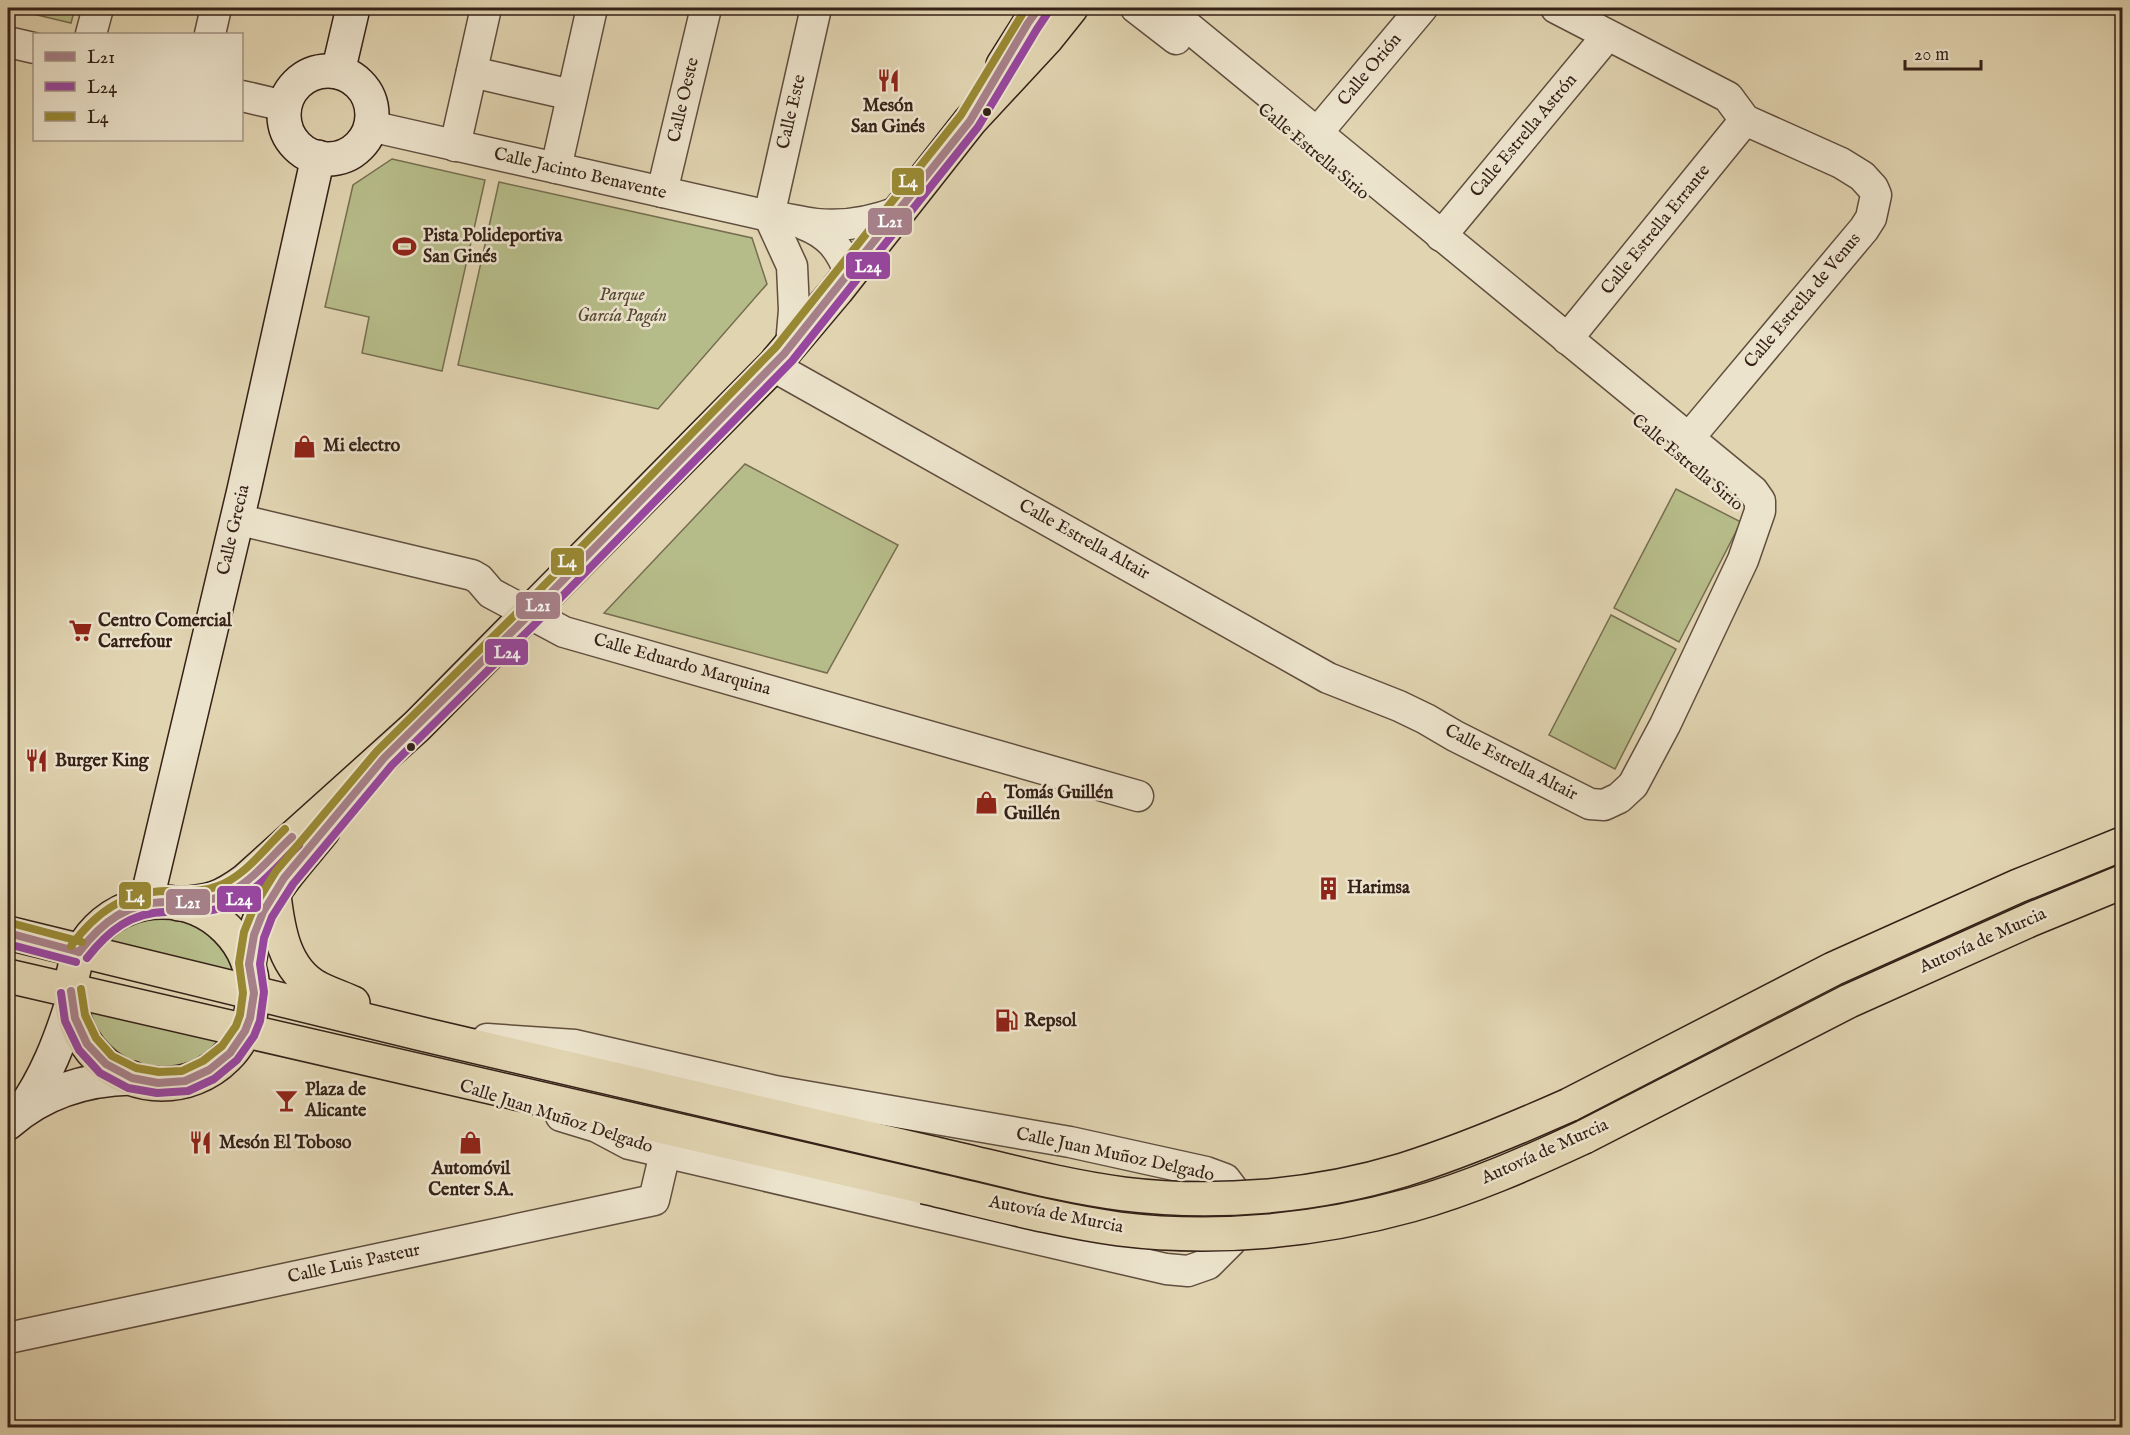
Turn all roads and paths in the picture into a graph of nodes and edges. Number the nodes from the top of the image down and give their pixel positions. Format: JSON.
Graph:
{"nodes":[{"id":1,"x":98,"y":8,"type":"edge"},
{"id":2,"x":216,"y":8,"type":"edge"},
{"id":3,"x":353,"y":8,"type":"edge"},
{"id":4,"x":486,"y":8,"type":"edge"},
{"id":5,"x":592,"y":8,"type":"edge"},
{"id":6,"x":706,"y":8,"type":"edge"},
{"id":7,"x":816,"y":8,"type":"edge"},
{"id":8,"x":1040,"y":8,"type":"edge"},
{"id":9,"x":1071,"y":8,"type":"edge"},
{"id":10,"x":1136,"y":8,"type":"edge"},
{"id":11,"x":1165,"y":8,"type":"edge"},
{"id":12,"x":1422,"y":8,"type":"edge"},
{"id":13,"x":1556,"y":8,"type":"edge"},
{"id":14,"x":91,"y":33,"type":"edge"},
{"id":15,"x":210,"y":33,"type":"edge"},
{"id":16,"x":1607,"y":36,"type":"junction"},
{"id":17,"x":8,"y":42,"type":"edge"},
{"id":18,"x":33,"y":48,"type":"edge"},
{"id":19,"x":338,"y":72,"type":"junction"},
{"id":20,"x":472,"y":72,"type":"junction"},
{"id":21,"x":572,"y":95,"type":"junction"},
{"id":22,"x":243,"y":96,"type":"edge"},
{"id":23,"x":285,"y":106,"type":"junction"},
{"id":24,"x":1745,"y":120,"type":"junction"},
{"id":25,"x":970,"y":121,"type":"junction"},
{"id":26,"x":370,"y":126,"type":"junction"},
{"id":27,"x":1317,"y":133,"type":"junction"},
{"id":28,"x":455,"y":146,"type":"junction"},
{"id":29,"x":318,"y":157,"type":"junction"},
{"id":30,"x":556,"y":168,"type":"junction"},
{"id":31,"x":662,"y":192,"type":"junction"},
{"id":32,"x":900,"y":211,"type":"junction"},
{"id":33,"x":780,"y":217,"type":"junction"},
{"id":34,"x":1441,"y":236,"type":"junction"},
{"id":35,"x":792,"y":266,"type":"junction"},
{"id":36,"x":843,"y":282,"type":"junction"},
{"id":37,"x":1567,"y":339,"type":"junction"},
{"id":38,"x":783,"y":355,"type":"junction"},
{"id":39,"x":1688,"y":439,"type":"junction"},
{"id":40,"x":236,"y":519,"type":"junction"},
{"id":41,"x":1754,"y":527,"type":"junction"},
{"id":42,"x":530,"y":615,"type":"junction"},
{"id":43,"x":384,"y":758,"type":"junction"},
{"id":44,"x":1138,"y":796,"type":"dead end"},
{"id":45,"x":2122,"y":844,"type":"edge"},
{"id":46,"x":2122,"y":882,"type":"edge"},
{"id":47,"x":274,"y":895,"type":"junction"},
{"id":48,"x":146,"y":903,"type":"junction"},
{"id":49,"x":179,"y":904,"type":"junction"},
{"id":50,"x":8,"y":933,"type":"edge"},
{"id":51,"x":79,"y":952,"type":"junction"},
{"id":52,"x":8,"y":976,"type":"edge"},
{"id":53,"x":251,"y":979,"type":"junction"},
{"id":54,"x":71,"y":997,"type":"junction"},
{"id":55,"x":245,"y":1031,"type":"junction"},
{"id":56,"x":426,"y":1035,"type":"junction"},
{"id":57,"x":420,"y":1072,"type":"junction"},
{"id":58,"x":132,"y":1078,"type":"junction"},
{"id":59,"x":14,"y":1118,"type":"edge"},
{"id":60,"x":665,"y":1152,"type":"junction"},
{"id":61,"x":936,"y":1154,"type":"joint"},
{"id":62,"x":924,"y":1187,"type":"joint"},
{"id":63,"x":8,"y":1338,"type":"edge"}],
"edges":[{"from":1,"to":14,"type":"street"},
{"from":2,"to":15,"type":"street"},
{"from":3,"to":19,"type":"street"},
{"from":4,"to":20,"type":"street"},
{"from":5,"to":21,"type":"street"},
{"from":6,"to":31,"type":"street","name":"Calle Oeste"},
{"from":7,"to":33,"type":"street","name":"Calle Este"},
{"from":8,"to":25,"type":"main road"},
{"from":9,"to":25,"type":"main road"},
{"from":10,"to":41,"type":"street","name":"Calle Estrella Sirio"},
{"from":11,"to":27,"type":"street","name":"Calle Estrella Sirio"},
{"from":12,"to":27,"type":"street","name":"Calle Orión"},
{"from":13,"to":16,"type":"street"},
{"from":16,"to":24,"type":"street"},
{"from":16,"to":34,"type":"street","name":"Calle Estrella Astrón"},
{"from":17,"to":18,"type":"street"},
{"from":19,"to":23,"type":"street"},
{"from":19,"to":26,"type":"street"},
{"from":20,"to":21,"type":"street"},
{"from":20,"to":28,"type":"street"},
{"from":21,"to":30,"type":"street"},
{"from":22,"to":23,"type":"street"},
{"from":23,"to":29,"type":"street"},
{"from":24,"to":37,"type":"street","name":"Calle Estrella Errante"},
{"from":24,"to":39,"type":"street","name":"Calle Estrella de Venus"},
{"from":25,"to":32,"type":"main road"},
{"from":26,"to":28,"type":"street","name":"Calle Jacinto Benavente"},
{"from":26,"to":29,"type":"street"},
{"from":27,"to":34,"type":"street","name":"Calle Estrella Sirio"},
{"from":28,"to":30,"type":"street","name":"Calle Jacinto Benavente"},
{"from":29,"to":40,"type":"street","name":"Calle Grecia"},
{"from":30,"to":31,"type":"street","name":"Calle Jacinto Benavente"},
{"from":31,"to":33,"type":"street","name":"Calle Jacinto Benavente"},
{"from":32,"to":33,"type":"street","name":"Calle Jacinto Benavente"},
{"from":32,"to":36,"type":"main road"},
{"from":33,"to":35,"type":"street"},
{"from":33,"to":36,"type":"street","name":"Calle Jacinto Benavente"},
{"from":34,"to":37,"type":"street","name":"Calle Estrella Sirio"},
{"from":35,"to":36,"type":"street"},
{"from":35,"to":38,"type":"street"},
{"from":36,"to":38,"type":"main road"},
{"from":37,"to":39,"type":"street","name":"Calle Estrella Sirio"},
{"from":38,"to":41,"type":"street","name":"Calle Estrella Altair"},
{"from":38,"to":42,"type":"main road"},
{"from":39,"to":41,"type":"street","name":"Calle Estrella Sirio"},
{"from":40,"to":42,"type":"street","name":"Calle Eduardo Marquina"},
{"from":40,"to":48,"type":"street","name":"Calle Grecia"},
{"from":42,"to":43,"type":"main road"},
{"from":42,"to":44,"type":"street","name":"Calle Eduardo Marquina"},
{"from":43,"to":47,"type":"main road"},
{"from":43,"to":49,"type":"main road"},
{"from":45,"to":61,"type":"main road","name":"Autovía de Murcia","bridge":true},
{"from":46,"to":62,"type":"main road","name":"Autovía de Murcia","bridge":true},
{"from":47,"to":53,"type":"main road"},
{"from":47,"to":56,"type":"main road"},
{"from":48,"to":49,"type":"main road"},
{"from":48,"to":51,"type":"main road"},
{"from":49,"to":53,"type":"main road"},
{"from":50,"to":51,"type":"main road"},
{"from":51,"to":53,"type":"main road"},
{"from":51,"to":54,"type":"main road"},
{"from":52,"to":54,"type":"main road"},
{"from":53,"to":55,"type":"main road"},
{"from":53,"to":56,"type":"main road","name":"Calle Juan Muñoz Delgado"},
{"from":54,"to":55,"type":"main road"},
{"from":54,"to":58,"type":"main road"},
{"from":54,"to":59,"type":"street"},
{"from":55,"to":57,"type":"main road","name":"Calle Juan Muñoz Delgado"},
{"from":55,"to":58,"type":"main road"},
{"from":56,"to":60,"type":"street","name":"Calle Juan Muñoz Delgado"},
{"from":56,"to":61,"type":"main road","name":"Calle Juan Muñoz Delgado"},
{"from":57,"to":60,"type":"street","name":"Calle Juan Muñoz Delgado"},
{"from":57,"to":62,"type":"main road","name":"Calle Juan Muñoz Delgado"},
{"from":58,"to":59,"type":"street"},
{"from":60,"to":63,"type":"street","name":"Calle Luis Pasteur"}]}
